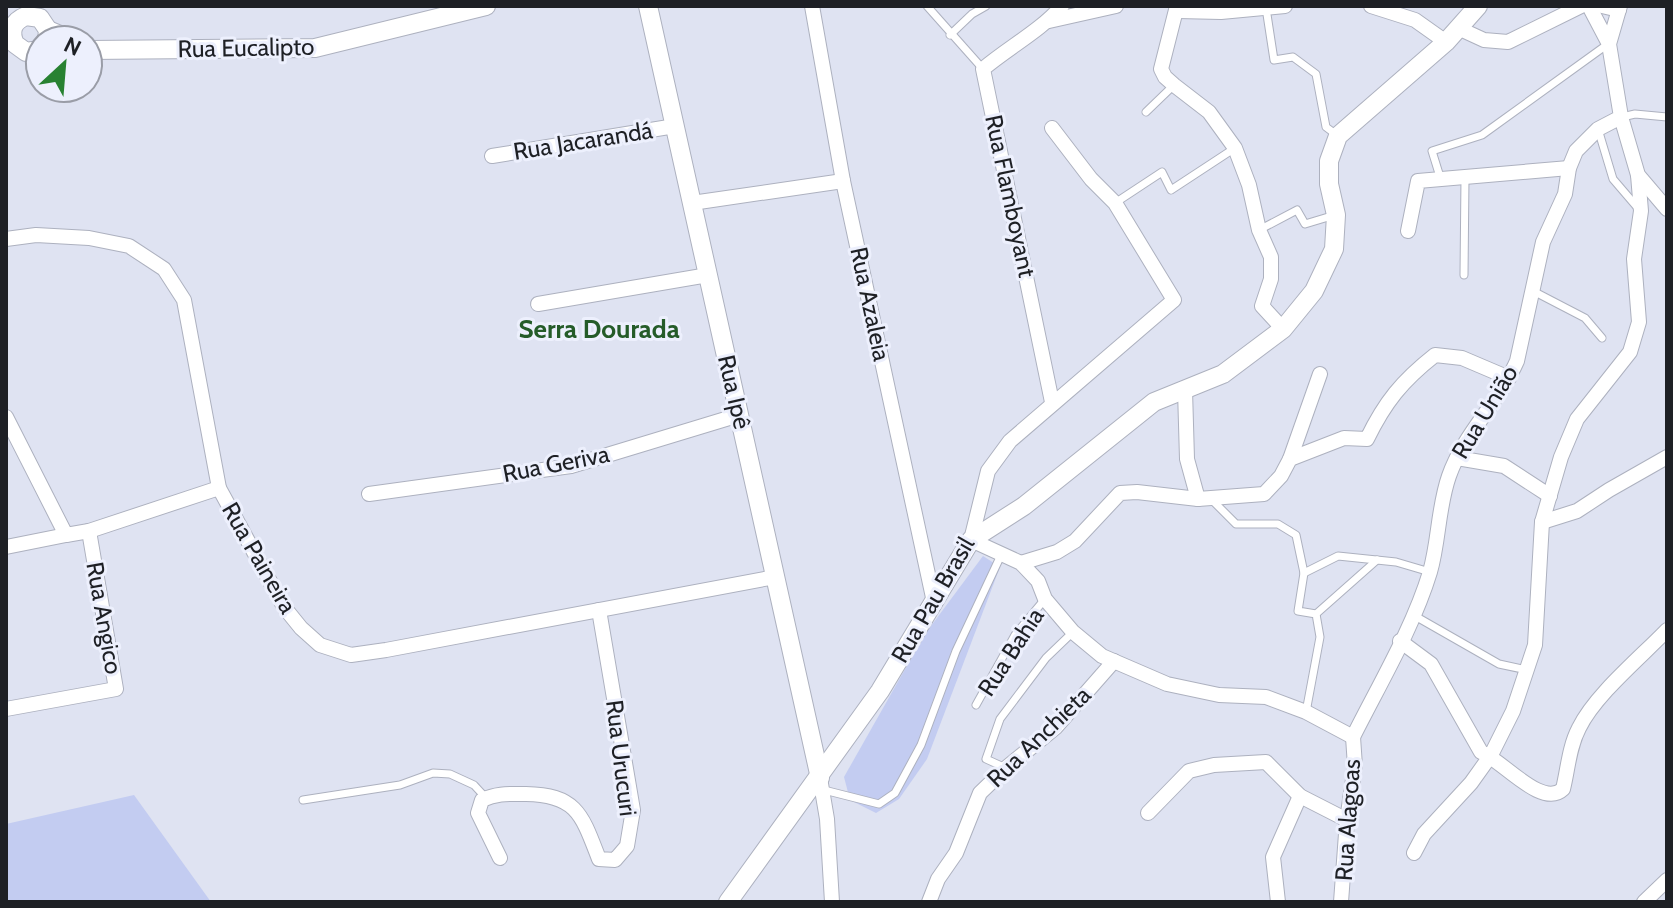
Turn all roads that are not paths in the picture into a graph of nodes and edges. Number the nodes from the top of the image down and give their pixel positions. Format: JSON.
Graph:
{"nodes":[{"id":1,"x":486,"y":6,"type":"edge"},
{"id":2,"x":648,"y":6,"type":"edge"},
{"id":3,"x":812,"y":6,"type":"edge"},
{"id":4,"x":927,"y":6,"type":"edge"},
{"id":5,"x":986,"y":6,"type":"edge"},
{"id":6,"x":1062,"y":6,"type":"edge"},
{"id":7,"x":1116,"y":6,"type":"edge"},
{"id":8,"x":1285,"y":6,"type":"edge"},
{"id":9,"x":1371,"y":6,"type":"edge"},
{"id":10,"x":1478,"y":6,"type":"edge"},
{"id":11,"x":1581,"y":6,"type":"edge"},
{"id":12,"x":1589,"y":6,"type":"edge"},
{"id":13,"x":1602,"y":6,"type":"edge"},
{"id":14,"x":1623,"y":7,"type":"edge"},
{"id":15,"x":1177,"y":8,"type":"edge"},
{"id":16,"x":1266,"y":8,"type":"edge"},
{"id":17,"x":34,"y":11,"type":"edge"},
{"id":18,"x":1415,"y":13,"type":"edge"},
{"id":19,"x":1048,"y":22,"type":"junction"},
{"id":20,"x":950,"y":35,"type":"junction"},
{"id":21,"x":1452,"y":35,"type":"junction"},
{"id":22,"x":1609,"y":44,"type":"junction"},
{"id":23,"x":10,"y":47,"type":"edge"},
{"id":24,"x":104,"y":49,"type":"edge"},
{"id":25,"x":983,"y":69,"type":"junction"},
{"id":26,"x":1174,"y":85,"type":"junction"},
{"id":27,"x":1146,"y":112,"type":"dead end"},
{"id":28,"x":1621,"y":117,"type":"junction"},
{"id":29,"x":1667,"y":117,"type":"edge"},
{"id":30,"x":675,"y":126,"type":"junction"},
{"id":31,"x":1052,"y":128,"type":"dead end"},
{"id":32,"x":1598,"y":129,"type":"junction"},
{"id":33,"x":1338,"y":136,"type":"junction"},
{"id":34,"x":1235,"y":148,"type":"junction"},
{"id":35,"x":492,"y":156,"type":"dead end"},
{"id":36,"x":1569,"y":168,"type":"junction"},
{"id":37,"x":1638,"y":175,"type":"junction"},
{"id":38,"x":1465,"y":178,"type":"junction"},
{"id":39,"x":1441,"y":180,"type":"junction"},
{"id":40,"x":843,"y":181,"type":"junction"},
{"id":41,"x":692,"y":203,"type":"junction"},
{"id":42,"x":1115,"y":203,"type":"junction"},
{"id":43,"x":1667,"y":209,"type":"edge"},
{"id":44,"x":1641,"y":211,"type":"junction"},
{"id":45,"x":1336,"y":215,"type":"junction"},
{"id":46,"x":1259,"y":230,"type":"junction"},
{"id":47,"x":1408,"y":231,"type":"dead end"},
{"id":48,"x":6,"y":239,"type":"edge"},
{"id":49,"x":708,"y":275,"type":"junction"},
{"id":50,"x":1464,"y":275,"type":"dead end"},
{"id":51,"x":1533,"y":291,"type":"junction"},
{"id":52,"x":538,"y":304,"type":"dead end"},
{"id":53,"x":1283,"y":329,"type":"junction"},
{"id":54,"x":1602,"y":338,"type":"dead end"},
{"id":55,"x":1320,"y":374,"type":"dead end"},
{"id":56,"x":1509,"y":378,"type":"junction"},
{"id":57,"x":1185,"y":390,"type":"junction"},
{"id":58,"x":1052,"y":402,"type":"junction"},
{"id":59,"x":739,"y":415,"type":"junction"},
{"id":60,"x":6,"y":417,"type":"edge"},
{"id":61,"x":1667,"y":457,"type":"edge"},
{"id":62,"x":1457,"y":458,"type":"junction"},
{"id":63,"x":1290,"y":459,"type":"junction"},
{"id":64,"x":219,"y":488,"type":"junction"},
{"id":65,"x":369,"y":494,"type":"dead end"},
{"id":66,"x":1550,"y":496,"type":"junction"},
{"id":67,"x":1204,"y":499,"type":"junction"},
{"id":68,"x":1542,"y":522,"type":"junction"},
{"id":69,"x":89,"y":531,"type":"junction"},
{"id":70,"x":66,"y":535,"type":"junction"},
{"id":71,"x":971,"y":540,"type":"junction"},
{"id":72,"x":6,"y":547,"type":"edge"},
{"id":73,"x":1002,"y":553,"type":"junction"},
{"id":74,"x":1377,"y":560,"type":"junction"},
{"id":75,"x":1021,"y":563,"type":"junction"},
{"id":76,"x":1430,"y":572,"type":"junction"},
{"id":77,"x":1304,"y":573,"type":"junction"},
{"id":78,"x":775,"y":577,"type":"junction"},
{"id":79,"x":1045,"y":599,"type":"junction"},
{"id":80,"x":934,"y":602,"type":"junction"},
{"id":81,"x":599,"y":610,"type":"junction"},
{"id":82,"x":1316,"y":614,"type":"junction"},
{"id":83,"x":1413,"y":615,"type":"junction"},
{"id":84,"x":1667,"y":630,"type":"edge"},
{"id":85,"x":1073,"y":632,"type":"junction"},
{"id":86,"x":1400,"y":641,"type":"junction"},
{"id":87,"x":1114,"y":661,"type":"junction"},
{"id":88,"x":1527,"y":670,"type":"junction"},
{"id":89,"x":976,"y":705,"type":"dead end"},
{"id":90,"x":6,"y":709,"type":"edge"},
{"id":91,"x":1306,"y":712,"type":"junction"},
{"id":92,"x":1353,"y":737,"type":"junction"},
{"id":93,"x":1491,"y":755,"type":"junction"},
{"id":94,"x":1006,"y":768,"type":"junction"},
{"id":95,"x":821,"y":784,"type":"junction"},
{"id":96,"x":1300,"y":796,"type":"junction"},
{"id":97,"x":486,"y":798,"type":"junction"},
{"id":98,"x":303,"y":800,"type":"dead end"},
{"id":99,"x":1148,"y":813,"type":"dead end"},
{"id":100,"x":1347,"y":820,"type":"junction"},
{"id":101,"x":1414,"y":853,"type":"dead end"},
{"id":102,"x":500,"y":858,"type":"dead end"},
{"id":103,"x":1667,"y":880,"type":"edge"},
{"id":104,"x":728,"y":902,"type":"edge"},
{"id":105,"x":832,"y":902,"type":"edge"},
{"id":106,"x":929,"y":902,"type":"edge"},
{"id":107,"x":1278,"y":902,"type":"edge"},
{"id":108,"x":1341,"y":902,"type":"edge"},
{"id":109,"x":1644,"y":902,"type":"edge"}],
"edges":[{"from":1,"to":24,"type":"street","name":"Rua Eucalipto"},
{"from":2,"to":30,"type":"street","name":"Rua Ipê"},
{"from":3,"to":40,"type":"street","name":"Rua Azaleia"},
{"from":4,"to":20,"type":"lane"},
{"from":5,"to":20,"type":"lane"},
{"from":6,"to":19,"type":"street"},
{"from":7,"to":19,"type":"street"},
{"from":8,"to":16,"type":"street"},
{"from":9,"to":18,"type":"street"},
{"from":10,"to":21,"type":"street"},
{"from":11,"to":21,"type":"street"},
{"from":12,"to":22,"type":"street"},
{"from":13,"to":14,"type":"street"},
{"from":14,"to":22,"type":"street"},
{"from":15,"to":16,"type":"street"},
{"from":15,"to":26,"type":"street"},
{"from":16,"to":33,"type":"lane"},
{"from":17,"to":23,"type":"street"},
{"from":18,"to":21,"type":"street"},
{"from":19,"to":25,"type":"street"},
{"from":20,"to":25,"type":"lane"},
{"from":21,"to":33,"type":"street"},
{"from":22,"to":28,"type":"street"},
{"from":22,"to":39,"type":"lane"},
{"from":25,"to":58,"type":"street","name":"Rua Flamboyant"},
{"from":26,"to":27,"type":"lane"},
{"from":26,"to":34,"type":"street"},
{"from":28,"to":29,"type":"lane"},
{"from":28,"to":32,"type":"street","name":"Rua União"},
{"from":28,"to":37,"type":"street"},
{"from":30,"to":35,"type":"street","name":"Rua Jacarandá"},
{"from":30,"to":41,"type":"street","name":"Rua Ipê"},
{"from":31,"to":42,"type":"street"},
{"from":32,"to":36,"type":"street","name":"Rua União"},
{"from":32,"to":44,"type":"lane"},
{"from":33,"to":45,"type":"street"},
{"from":34,"to":42,"type":"lane"},
{"from":34,"to":46,"type":"street"},
{"from":36,"to":38,"type":"street"},
{"from":36,"to":51,"type":"street","name":"Rua União"},
{"from":37,"to":43,"type":"street"},
{"from":37,"to":44,"type":"street"},
{"from":38,"to":39,"type":"street"},
{"from":38,"to":50,"type":"lane"},
{"from":39,"to":47,"type":"street"},
{"from":40,"to":41,"type":"street"},
{"from":40,"to":80,"type":"street","name":"Rua Azaleia"},
{"from":41,"to":49,"type":"street","name":"Rua Ipê"},
{"from":42,"to":58,"type":"street","name":"Rua Pau Brasil"},
{"from":44,"to":66,"type":"street"},
{"from":45,"to":46,"type":"lane"},
{"from":45,"to":53,"type":"street"},
{"from":46,"to":53,"type":"street"},
{"from":48,"to":64,"type":"street","name":"Rua Paineira"},
{"from":49,"to":52,"type":"street"},
{"from":49,"to":59,"type":"street","name":"Rua Ipê"},
{"from":51,"to":54,"type":"lane"},
{"from":51,"to":56,"type":"street","name":"Rua União"},
{"from":53,"to":57,"type":"street"},
{"from":55,"to":63,"type":"street"},
{"from":56,"to":62,"type":"street","name":"Rua União"},
{"from":56,"to":63,"type":"street"},
{"from":57,"to":67,"type":"street"},
{"from":57,"to":71,"type":"street"},
{"from":58,"to":71,"type":"street","name":"Rua Pau Brasil"},
{"from":59,"to":65,"type":"street","name":"Rua Geriva"},
{"from":59,"to":78,"type":"street","name":"Rua Ipê"},
{"from":60,"to":70,"type":"street"},
{"from":61,"to":68,"type":"street"},
{"from":62,"to":66,"type":"street"},
{"from":62,"to":76,"type":"street","name":"Rua União"},
{"from":63,"to":67,"type":"street"},
{"from":64,"to":69,"type":"street"},
{"from":64,"to":81,"type":"street","name":"Rua Paineira"},
{"from":66,"to":68,"type":"street"},
{"from":67,"to":75,"type":"street"},
{"from":67,"to":77,"type":"lane"},
{"from":68,"to":88,"type":"street"},
{"from":69,"to":70,"type":"street"},
{"from":69,"to":90,"type":"street","name":"Rua Angico"},
{"from":70,"to":72,"type":"street"},
{"from":71,"to":73,"type":"street"},
{"from":71,"to":80,"type":"street","name":"Rua Pau Brasil"},
{"from":73,"to":75,"type":"street"},
{"from":73,"to":95,"type":"lane"},
{"from":74,"to":76,"type":"lane"},
{"from":74,"to":77,"type":"lane"},
{"from":74,"to":82,"type":"lane"},
{"from":75,"to":79,"type":"street"},
{"from":76,"to":83,"type":"street","name":"Rua União"},
{"from":77,"to":82,"type":"lane"},
{"from":78,"to":81,"type":"street","name":"Rua Paineira"},
{"from":78,"to":95,"type":"street","name":"Rua Ipê"},
{"from":79,"to":85,"type":"street"},
{"from":79,"to":89,"type":"lane","name":"Rua Bahia"},
{"from":80,"to":95,"type":"street","name":"Rua Pau Brasil"},
{"from":81,"to":97,"type":"street","name":"Rua Urucuri"},
{"from":82,"to":91,"type":"lane"},
{"from":83,"to":86,"type":"street","name":"Rua União"},
{"from":83,"to":88,"type":"lane"},
{"from":84,"to":93,"type":"street"},
{"from":85,"to":87,"type":"street"},
{"from":85,"to":94,"type":"lane"},
{"from":86,"to":92,"type":"street","name":"Rua União"},
{"from":86,"to":93,"type":"street"},
{"from":87,"to":91,"type":"street"},
{"from":87,"to":94,"type":"street","name":"Rua Anchieta"},
{"from":88,"to":93,"type":"street"},
{"from":91,"to":92,"type":"street"},
{"from":92,"to":100,"type":"street","name":"Rua Alagoas"},
{"from":93,"to":101,"type":"street"},
{"from":94,"to":106,"type":"street","name":"Rua Anchieta"},
{"from":95,"to":104,"type":"street","name":"Rua Pau Brasil"},
{"from":95,"to":105,"type":"street"},
{"from":96,"to":99,"type":"street"},
{"from":96,"to":100,"type":"street"},
{"from":96,"to":107,"type":"street"},
{"from":97,"to":98,"type":"lane"},
{"from":97,"to":102,"type":"street"},
{"from":100,"to":108,"type":"street","name":"Rua Alagoas"},
{"from":103,"to":109,"type":"street"}]}
